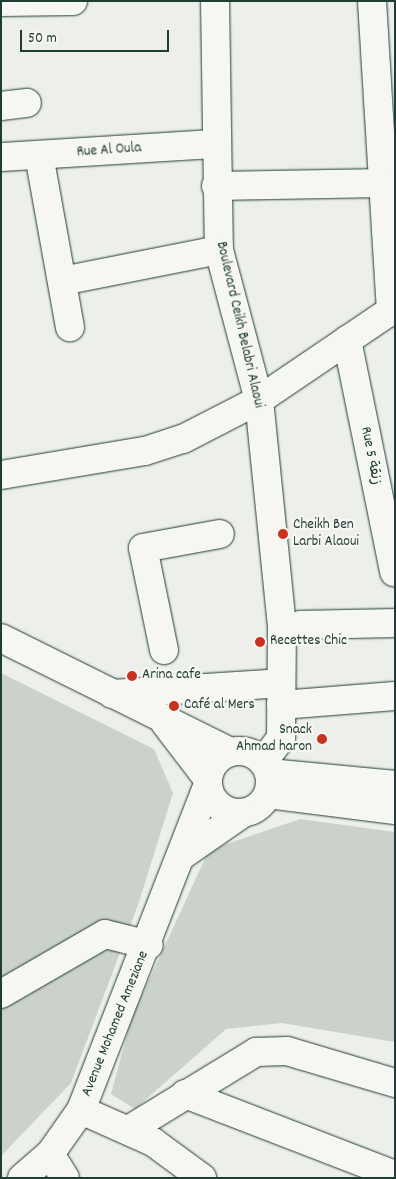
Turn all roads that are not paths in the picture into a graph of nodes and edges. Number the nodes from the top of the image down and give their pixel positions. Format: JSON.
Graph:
{"nodes":[{"id":1,"x":73,"y":1,"type":"edge"},
{"id":2,"x":215,"y":1,"type":"edge"},
{"id":3,"x":372,"y":1,"type":"edge"},
{"id":4,"x":1,"y":2,"type":"edge"},
{"id":5,"x":23,"y":2,"type":"edge"},
{"id":6,"x":216,"y":144,"type":"junction"},
{"id":7,"x":39,"y":155,"type":"junction"},
{"id":8,"x":1,"y":157,"type":"edge"},
{"id":9,"x":384,"y":183,"type":"junction"},
{"id":10,"x":216,"y":186,"type":"junction"},
{"id":11,"x":219,"y":250,"type":"junction"},
{"id":12,"x":62,"y":282,"type":"junction"},
{"id":13,"x":393,"y":310,"type":"edge"},
{"id":14,"x":70,"y":327,"type":"dead end"},
{"id":15,"x":347,"y":340,"type":"junction"},
{"id":16,"x":259,"y":400,"type":"junction"},
{"id":17,"x":1,"y":474,"type":"edge"},
{"id":18,"x":220,"y":534,"type":"dead end"},
{"id":19,"x":394,"y":572,"type":"edge"},
{"id":20,"x":395,"y":624,"type":"edge"},
{"id":21,"x":300,"y":625,"type":"dead end"},
{"id":22,"x":1,"y":638,"type":"edge"},
{"id":23,"x":164,"y":650,"type":"dead end"},
{"id":24,"x":110,"y":694,"type":"junction"},
{"id":25,"x":281,"y":694,"type":"junction"},
{"id":26,"x":395,"y":696,"type":"edge"},
{"id":27,"x":159,"y":716,"type":"junction"},
{"id":28,"x":229,"y":751,"type":"junction"},
{"id":29,"x":267,"y":776,"type":"junction"},
{"id":30,"x":207,"y":782,"type":"junction"},
{"id":31,"x":395,"y":785,"type":"edge"},
{"id":32,"x":395,"y":810,"type":"edge"},
{"id":33,"x":243,"y":813,"type":"junction"},
{"id":34,"x":184,"y":854,"type":"junction"},
{"id":35,"x":149,"y":945,"type":"junction"},
{"id":36,"x":1,"y":994,"type":"edge"},
{"id":37,"x":395,"y":1083,"type":"edge"},
{"id":38,"x":184,"y":1094,"type":"junction"},
{"id":39,"x":81,"y":1110,"type":"junction"},
{"id":40,"x":130,"y":1129,"type":"junction"},
{"id":41,"x":50,"y":1154,"type":"junction"},
{"id":42,"x":203,"y":1176,"type":"edge"},
{"id":43,"x":394,"y":1176,"type":"edge"},
{"id":44,"x":22,"y":1178,"type":"edge"},
{"id":45,"x":65,"y":1178,"type":"edge"}],
"edges":[{"from":1,"to":5,"type":"street"},
{"from":2,"to":6,"type":"street","name":"Boulevard Ceikh Belabri Alaoui"},
{"from":3,"to":9,"type":"street"},
{"from":4,"to":5,"type":"street"},
{"from":6,"to":7,"type":"street","name":"Rue Al Oula"},
{"from":6,"to":10,"type":"street","name":"Boulevard Ceikh Belabri Alaoui"},
{"from":7,"to":8,"type":"street","name":"Rue Al Oula"},
{"from":7,"to":12,"type":"street"},
{"from":9,"to":10,"type":"street"},
{"from":9,"to":13,"type":"street"},
{"from":10,"to":11,"type":"street","name":"Boulevard Ceikh Belabri Alaoui"},
{"from":11,"to":12,"type":"street"},
{"from":11,"to":16,"type":"street","name":"Boulevard Ceikh Belabri Alaoui"},
{"from":12,"to":14,"type":"street"},
{"from":13,"to":15,"type":"street"},
{"from":15,"to":16,"type":"street"},
{"from":15,"to":19,"type":"street","name":"Rue 5 زنقة"},
{"from":16,"to":17,"type":"street"},
{"from":16,"to":25,"type":"street","name":"Boulevard Ceikh Belabri Alaoui"},
{"from":18,"to":23,"type":"street"},
{"from":20,"to":21,"type":"street"},
{"from":22,"to":24,"type":"street"},
{"from":24,"to":25,"type":"street"},
{"from":24,"to":27,"type":"street"},
{"from":25,"to":26,"type":"street"},
{"from":25,"to":29,"type":"street","name":"Boulevard Ceikh Belabri Alaoui"},
{"from":27,"to":28,"type":"street"},
{"from":27,"to":30,"type":"street"},
{"from":28,"to":29,"type":"street"},
{"from":28,"to":30,"type":"street"},
{"from":29,"to":31,"type":"street"},
{"from":29,"to":32,"type":"street"},
{"from":29,"to":33,"type":"street"},
{"from":30,"to":33,"type":"street"},
{"from":30,"to":34,"type":"street","name":"Avenue Mohamed Ameziane"},
{"from":33,"to":34,"type":"street"},
{"from":34,"to":35,"type":"street","name":"Avenue Mohamed Ameziane"},
{"from":35,"to":36,"type":"street"},
{"from":35,"to":39,"type":"street","name":"Avenue Mohamed Ameziane"},
{"from":37,"to":38,"type":"street"},
{"from":38,"to":40,"type":"street"},
{"from":38,"to":43,"type":"street"},
{"from":39,"to":40,"type":"street"},
{"from":39,"to":41,"type":"street","name":"Avenue Mohamed Ameziane"},
{"from":40,"to":42,"type":"street"},
{"from":41,"to":44,"type":"street","name":"Avenue Mohamed Ameziane"},
{"from":41,"to":45,"type":"street"}]}
